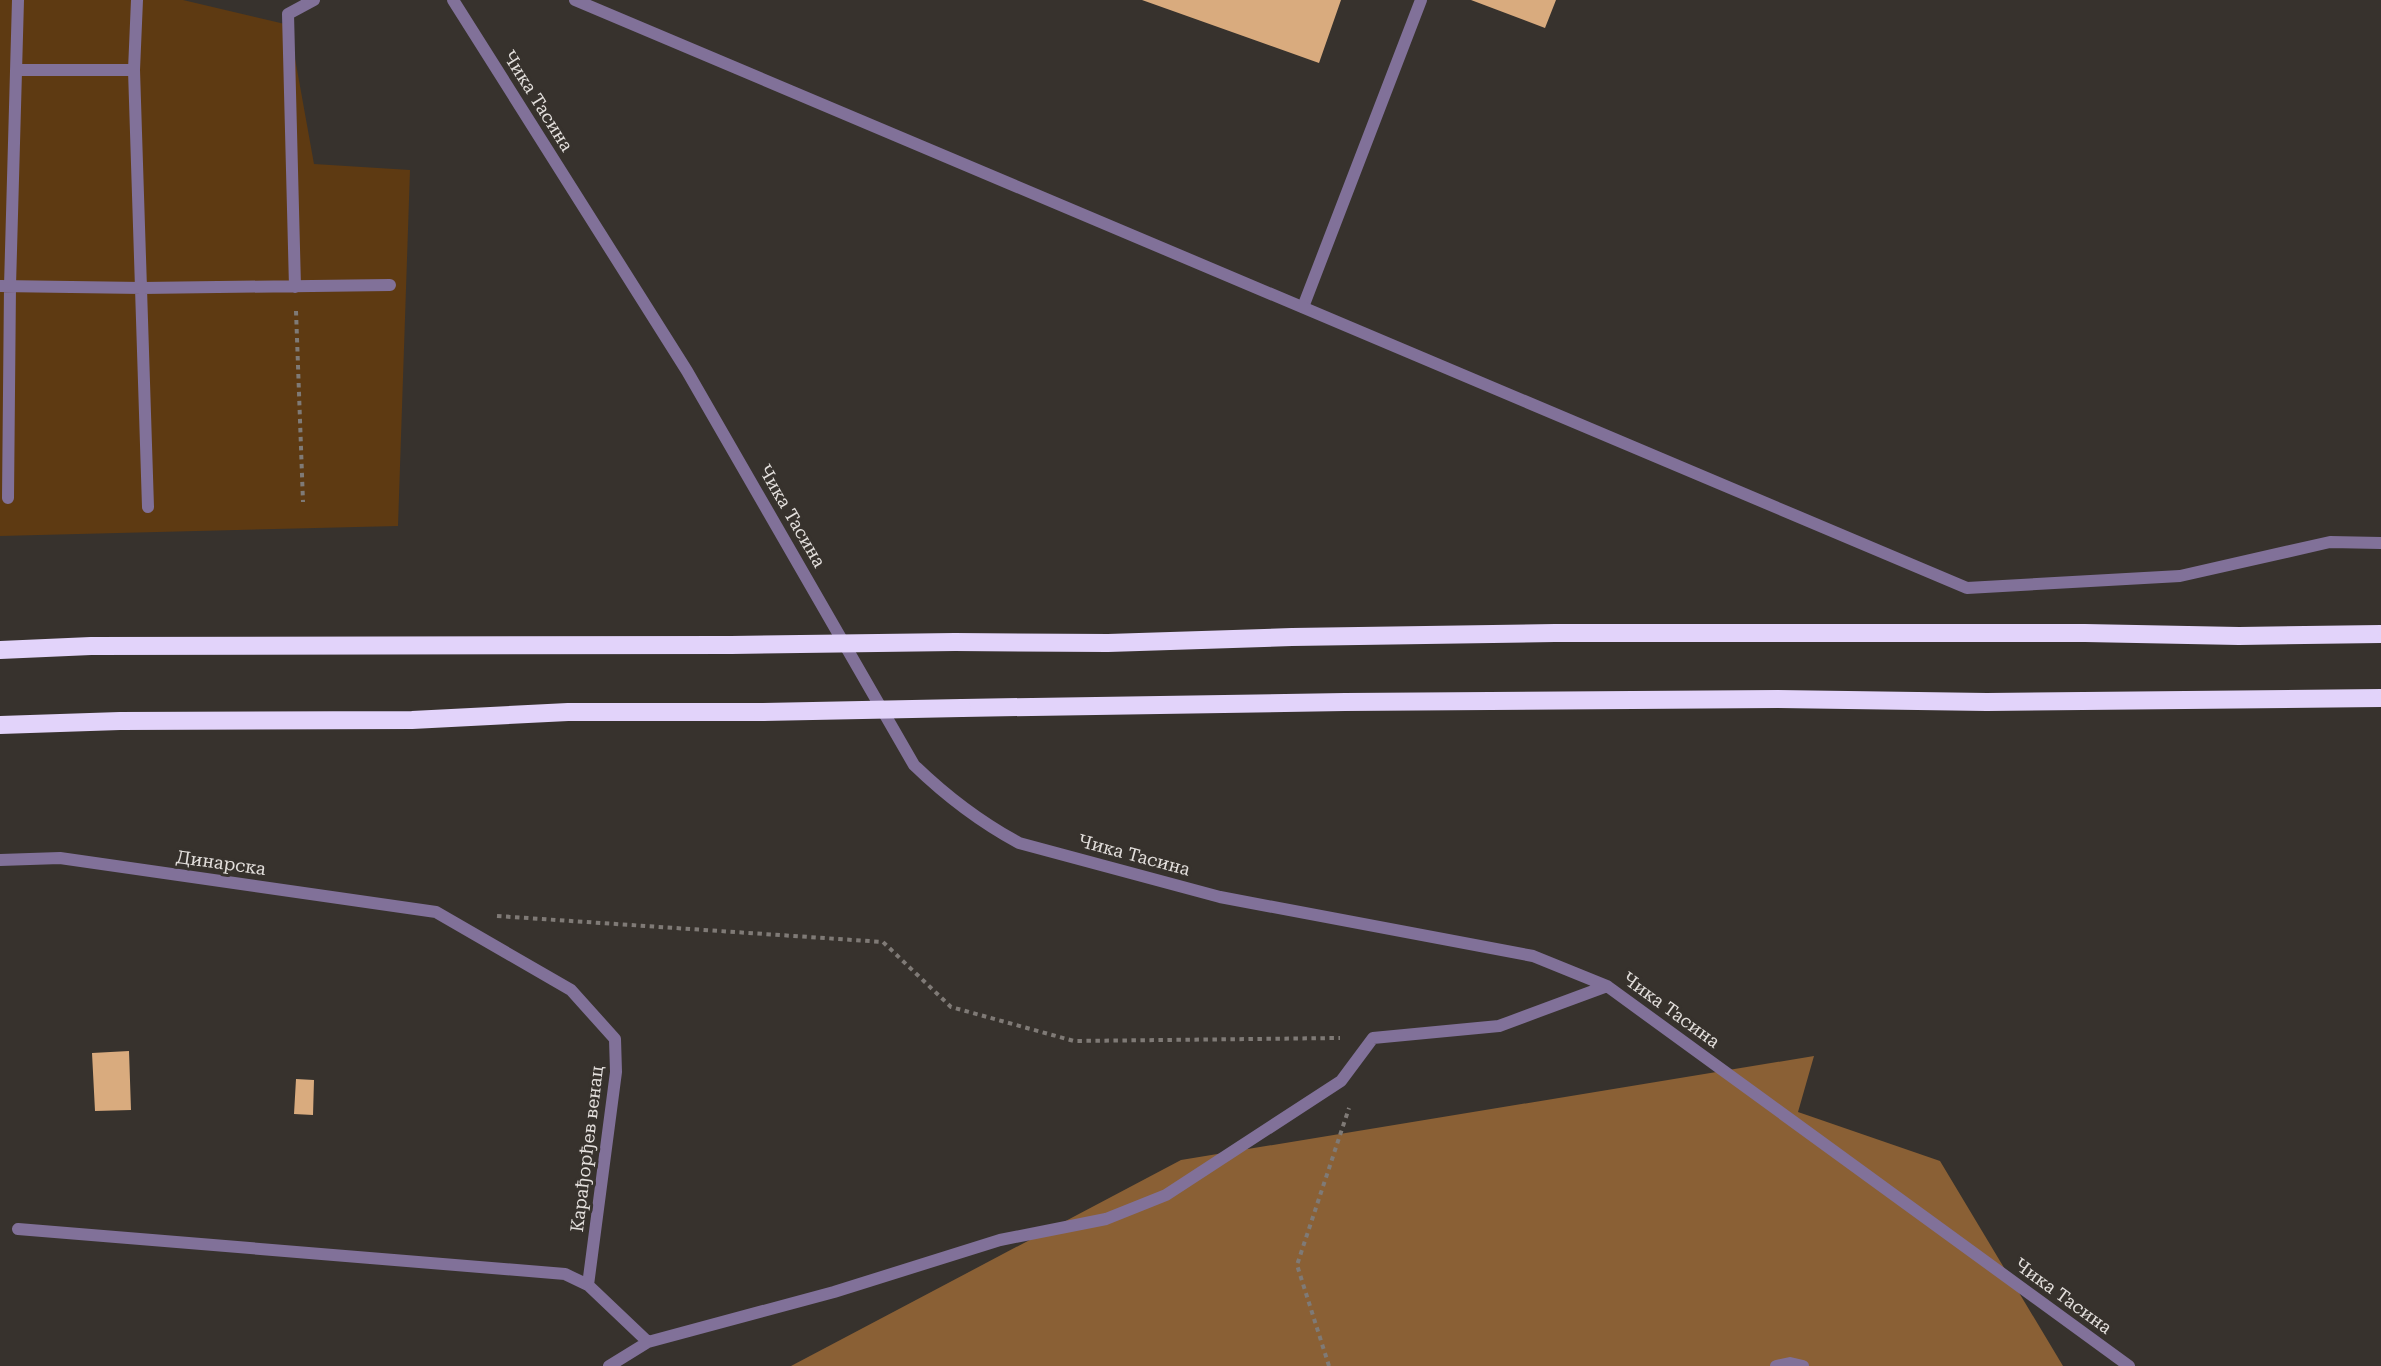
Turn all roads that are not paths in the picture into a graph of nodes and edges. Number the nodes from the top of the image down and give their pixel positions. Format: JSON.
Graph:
{"nodes":[{"id":1,"x":18,"y":0,"type":"edge"},
{"id":2,"x":137,"y":0,"type":"edge"},
{"id":3,"x":314,"y":0,"type":"edge"},
{"id":4,"x":453,"y":0,"type":"edge"},
{"id":5,"x":575,"y":0,"type":"edge"},
{"id":6,"x":1421,"y":0,"type":"edge"},
{"id":7,"x":17,"y":70,"type":"junction"},
{"id":8,"x":134,"y":70,"type":"junction"},
{"id":9,"x":390,"y":285,"type":"dead end"},
{"id":10,"x":5,"y":286,"type":"edge"},
{"id":11,"x":295,"y":286,"type":"junction"},
{"id":12,"x":142,"y":288,"type":"junction"},
{"id":13,"x":1303,"y":307,"type":"junction"},
{"id":14,"x":8,"y":498,"type":"dead end"},
{"id":15,"x":148,"y":507,"type":"dead end"},
{"id":16,"x":2381,"y":543,"type":"edge"},
{"id":17,"x":2381,"y":634,"type":"edge"},
{"id":18,"x":0,"y":650,"type":"edge"},
{"id":19,"x":2381,"y":698,"type":"edge"},
{"id":20,"x":0,"y":725,"type":"edge"},
{"id":21,"x":0,"y":860,"type":"edge"},
{"id":22,"x":436,"y":912,"type":"joint"},
{"id":23,"x":1607,"y":986,"type":"junction"},
{"id":24,"x":18,"y":1229,"type":"dead end"},
{"id":25,"x":588,"y":1285,"type":"junction"},
{"id":26,"x":648,"y":1342,"type":"junction"},
{"id":27,"x":609,"y":1366,"type":"edge"},
{"id":28,"x":1776,"y":1366,"type":"edge"},
{"id":29,"x":1803,"y":1366,"type":"edge"},
{"id":30,"x":2129,"y":1366,"type":"edge"}],
"edges":[{"from":1,"to":7,"type":"street"},
{"from":2,"to":8,"type":"street"},
{"from":3,"to":11,"type":"street"},
{"from":4,"to":23,"type":"street","name":"Чика Тасина"},
{"from":5,"to":13,"type":"street"},
{"from":6,"to":13,"type":"street"},
{"from":7,"to":8,"type":"street"},
{"from":7,"to":10,"type":"street"},
{"from":8,"to":12,"type":"street"},
{"from":9,"to":11,"type":"street"},
{"from":10,"to":12,"type":"street"},
{"from":10,"to":14,"type":"street"},
{"from":11,"to":12,"type":"street"},
{"from":12,"to":15,"type":"street"},
{"from":13,"to":16,"type":"street"},
{"from":17,"to":18,"type":"highway","bridge":true},
{"from":19,"to":20,"type":"highway","bridge":true},
{"from":21,"to":22,"type":"street","name":"Динарска"},
{"from":22,"to":25,"type":"street","name":"Карађорђев венац"},
{"from":23,"to":26,"type":"street"},
{"from":23,"to":30,"type":"street","name":"Чика Тасина"},
{"from":24,"to":25,"type":"street"},
{"from":25,"to":26,"type":"street"},
{"from":26,"to":27,"type":"street"},
{"from":28,"to":29,"type":"street"}]}
